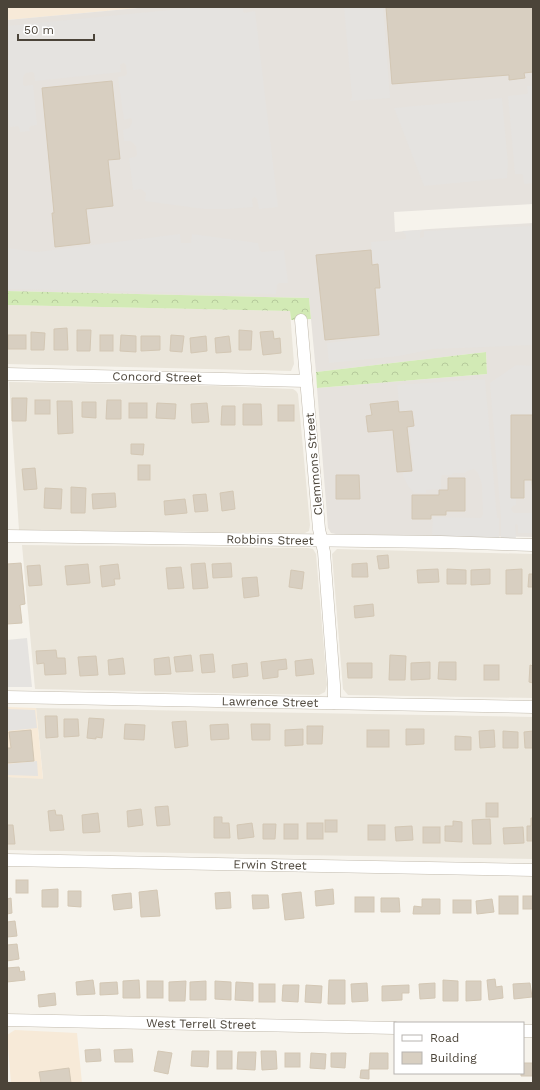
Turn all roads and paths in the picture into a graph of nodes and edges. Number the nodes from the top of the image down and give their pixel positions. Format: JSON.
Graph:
{"nodes":[{"id":1,"x":301,"y":320,"type":"dead end"},
{"id":2,"x":7,"y":374,"type":"edge"},
{"id":3,"x":306,"y":381,"type":"junction"},
{"id":4,"x":7,"y":536,"type":"edge"},
{"id":5,"x":322,"y":540,"type":"junction"},
{"id":6,"x":533,"y":544,"type":"edge"},
{"id":7,"x":7,"y":697,"type":"edge"},
{"id":8,"x":334,"y":704,"type":"junction"},
{"id":9,"x":533,"y":707,"type":"edge"},
{"id":10,"x":7,"y":860,"type":"edge"},
{"id":11,"x":533,"y":870,"type":"edge"},
{"id":12,"x":7,"y":1020,"type":"edge"},
{"id":13,"x":394,"y":1028,"type":"edge"}],
"edges":[{"from":1,"to":3,"type":"street","name":"Clemmons Street"},
{"from":2,"to":3,"type":"street","name":"Concord Street"},
{"from":3,"to":5,"type":"street","name":"Clemmons Street"},
{"from":4,"to":5,"type":"street","name":"Robbins Street"},
{"from":5,"to":6,"type":"street","name":"Robbins Street"},
{"from":5,"to":8,"type":"street","name":"Clemmons Street"},
{"from":7,"to":8,"type":"street","name":"Lawrence Street"},
{"from":8,"to":9,"type":"street","name":"Lawrence Street"},
{"from":10,"to":11,"type":"street","name":"Erwin Street"},
{"from":12,"to":13,"type":"street","name":"West Terrell Street"}]}
